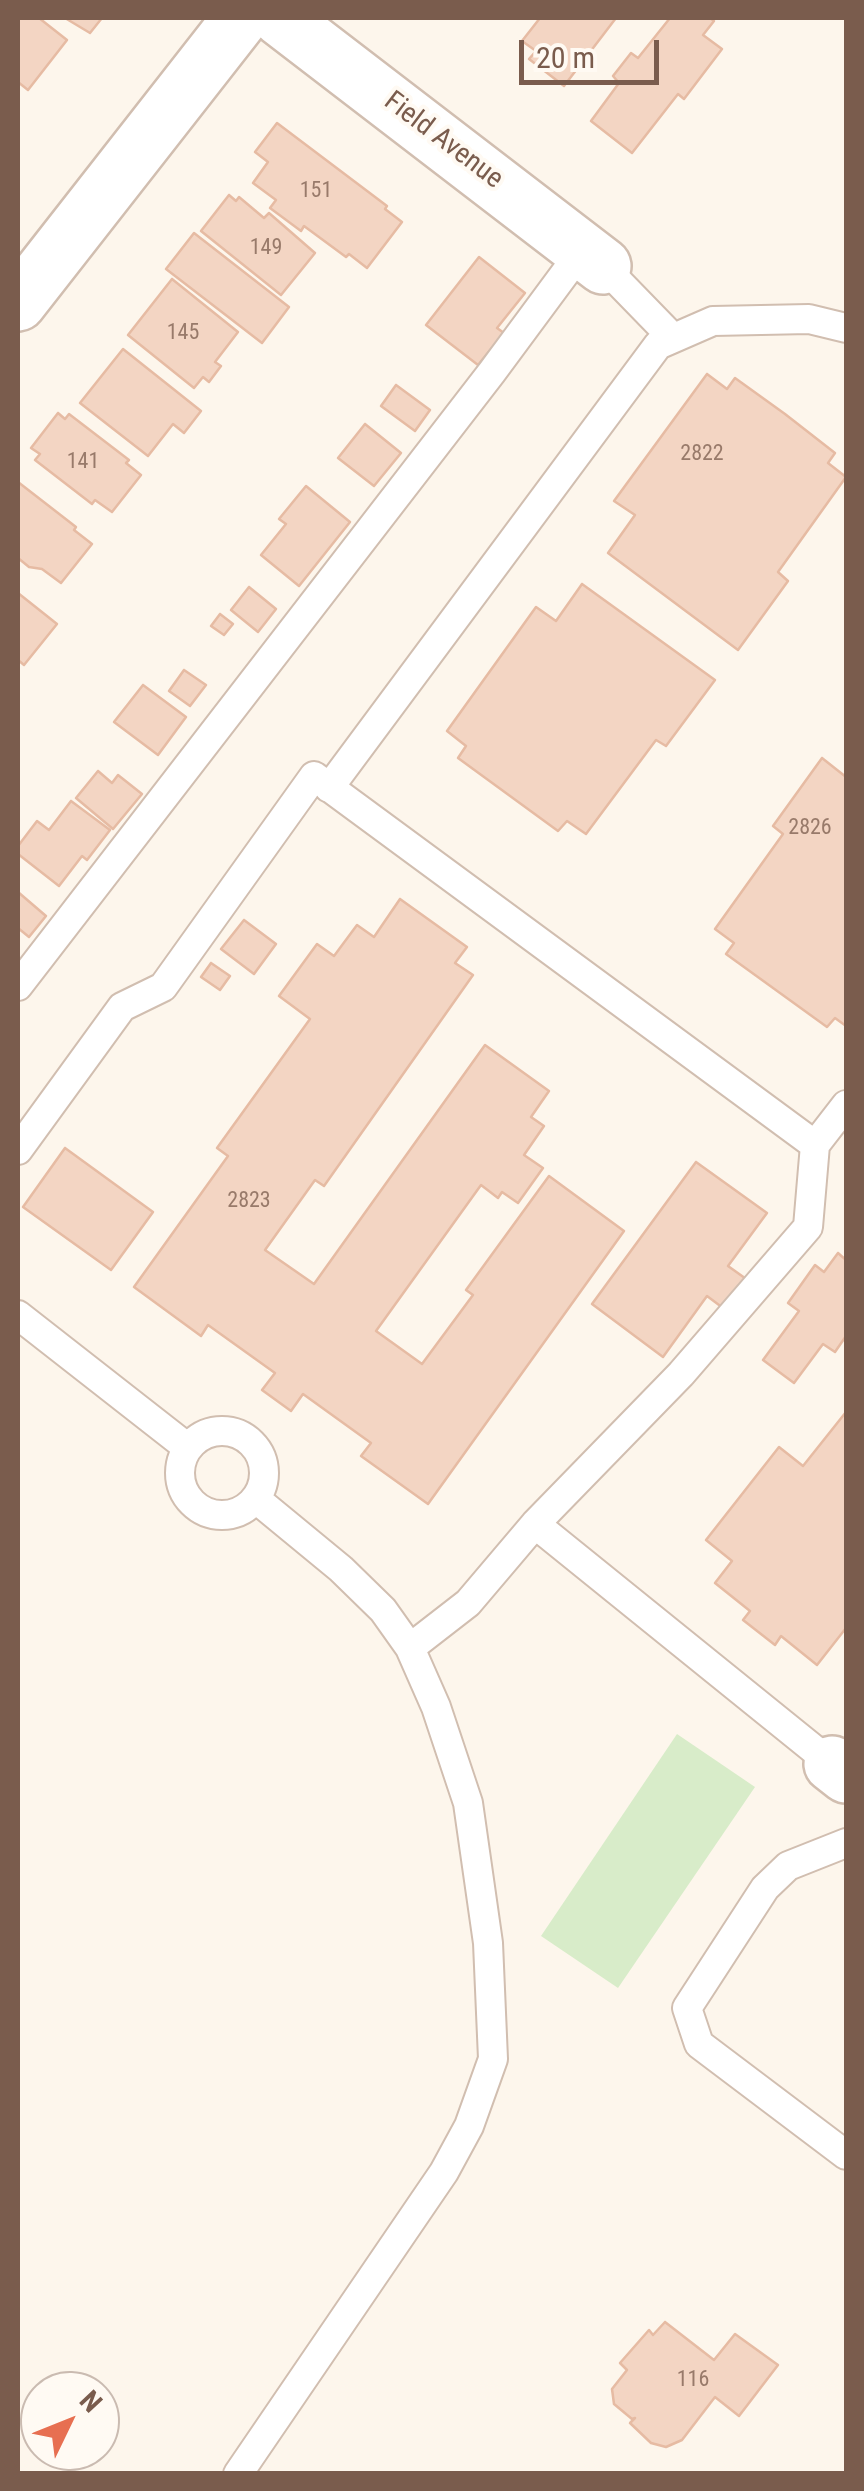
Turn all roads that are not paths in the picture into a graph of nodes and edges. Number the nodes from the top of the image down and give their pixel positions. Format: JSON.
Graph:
{"nodes":[{"id":1,"x":242,"y":18,"type":"edge"},
{"id":2,"x":280,"y":18,"type":"edge"},
{"id":3,"x":593,"y":258,"type":"junction"},
{"id":4,"x":18,"y":303,"type":"edge"},
{"id":5,"x":846,"y":328,"type":"edge"},
{"id":6,"x":673,"y":338,"type":"junction"},
{"id":7,"x":330,"y":788,"type":"junction"},
{"id":8,"x":18,"y":986,"type":"edge"},
{"id":9,"x":846,"y":1104,"type":"edge"},
{"id":10,"x":815,"y":1145,"type":"junction"},
{"id":11,"x":18,"y":1150,"type":"edge"},
{"id":12,"x":18,"y":1315,"type":"edge"},
{"id":13,"x":188,"y":1448,"type":"junction"},
{"id":14,"x":256,"y":1498,"type":"junction"},
{"id":15,"x":535,"y":1524,"type":"junction"},
{"id":16,"x":410,"y":1648,"type":"junction"},
{"id":17,"x":839,"y":1769,"type":"edge"},
{"id":18,"x":846,"y":1842,"type":"edge"},
{"id":19,"x":846,"y":2155,"type":"edge"},
{"id":20,"x":238,"y":2474,"type":"edge"}],
"edges":[{"from":1,"to":4,"type":"street"},
{"from":2,"to":3,"type":"street","name":"Field Avenue"},
{"from":3,"to":6,"type":"lane"},
{"from":3,"to":8,"type":"lane"},
{"from":5,"to":6,"type":"lane"},
{"from":6,"to":7,"type":"lane"},
{"from":7,"to":10,"type":"lane"},
{"from":7,"to":11,"type":"lane"},
{"from":9,"to":10,"type":"lane"},
{"from":10,"to":15,"type":"lane"},
{"from":12,"to":13,"type":"lane"},
{"from":13,"to":14,"type":"lane"},
{"from":13,"to":14,"type":"lane"},
{"from":14,"to":16,"type":"lane"},
{"from":15,"to":16,"type":"lane"},
{"from":15,"to":17,"type":"lane"},
{"from":16,"to":20,"type":"lane"},
{"from":18,"to":19,"type":"lane"}]}
